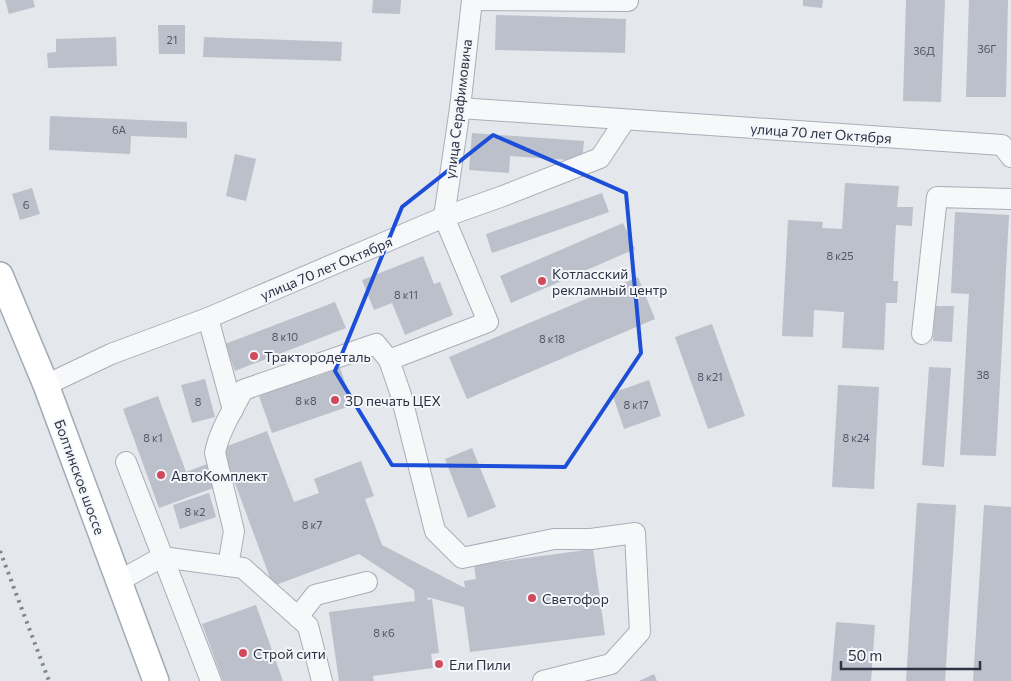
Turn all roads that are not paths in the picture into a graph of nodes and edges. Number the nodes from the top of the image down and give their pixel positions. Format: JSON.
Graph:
{"nodes":[{"id":1,"x":472,"y":0,"type":"edge"},
{"id":2,"x":628,"y":1,"type":"edge"},
{"id":3,"x":460,"y":108,"type":"junction"},
{"id":4,"x":625,"y":120,"type":"junction"},
{"id":5,"x":1011,"y":157,"type":"edge"},
{"id":6,"x":1011,"y":199,"type":"edge"},
{"id":7,"x":444,"y":217,"type":"junction"},
{"id":8,"x":0,"y":275,"type":"edge"},
{"id":9,"x":208,"y":318,"type":"junction"},
{"id":10,"x":922,"y":334,"type":"dead end"},
{"id":11,"x":389,"y":360,"type":"junction"},
{"id":12,"x":46,"y":385,"type":"junction"},
{"id":13,"x":233,"y":410,"type":"junction"},
{"id":14,"x":126,"y":462,"type":"dead end"},
{"id":15,"x":162,"y":558,"type":"junction"},
{"id":16,"x":228,"y":566,"type":"junction"},
{"id":17,"x":119,"y":582,"type":"junction"},
{"id":18,"x":367,"y":582,"type":"dead end"},
{"id":19,"x":298,"y":617,"type":"junction"},
{"id":20,"x":156,"y":681,"type":"edge"},
{"id":21,"x":211,"y":681,"type":"edge"},
{"id":22,"x":322,"y":681,"type":"edge"},
{"id":23,"x":543,"y":681,"type":"edge"}],
"edges":[{"from":1,"to":2,"type":"street","name":"улица Серафимовича"},
{"from":1,"to":3,"type":"street","name":"улица Серафимовича"},
{"from":3,"to":4,"type":"street","name":"улица 70 лет Октября"},
{"from":3,"to":7,"type":"street","name":"улица Серафимовича"},
{"from":4,"to":5,"type":"street","name":"улица 70 лет Октября"},
{"from":4,"to":7,"type":"street","name":"улица 70 лет Октября"},
{"from":6,"to":10,"type":"street"},
{"from":7,"to":9,"type":"street","name":"улица 70 лет Октября"},
{"from":7,"to":11,"type":"street"},
{"from":8,"to":12,"type":"main road","name":"Болтинское шоссе"},
{"from":9,"to":12,"type":"street","name":"улица 70 лет Октября"},
{"from":9,"to":13,"type":"street"},
{"from":11,"to":13,"type":"street"},
{"from":11,"to":23,"type":"street"},
{"from":12,"to":17,"type":"main road","name":"Болтинское шоссе"},
{"from":13,"to":16,"type":"street"},
{"from":14,"to":15,"type":"street"},
{"from":15,"to":16,"type":"street"},
{"from":15,"to":17,"type":"street"},
{"from":15,"to":21,"type":"street"},
{"from":16,"to":19,"type":"street"},
{"from":17,"to":20,"type":"main road","name":"Болтинское шоссе"},
{"from":18,"to":19,"type":"street"},
{"from":19,"to":22,"type":"street"}]}
